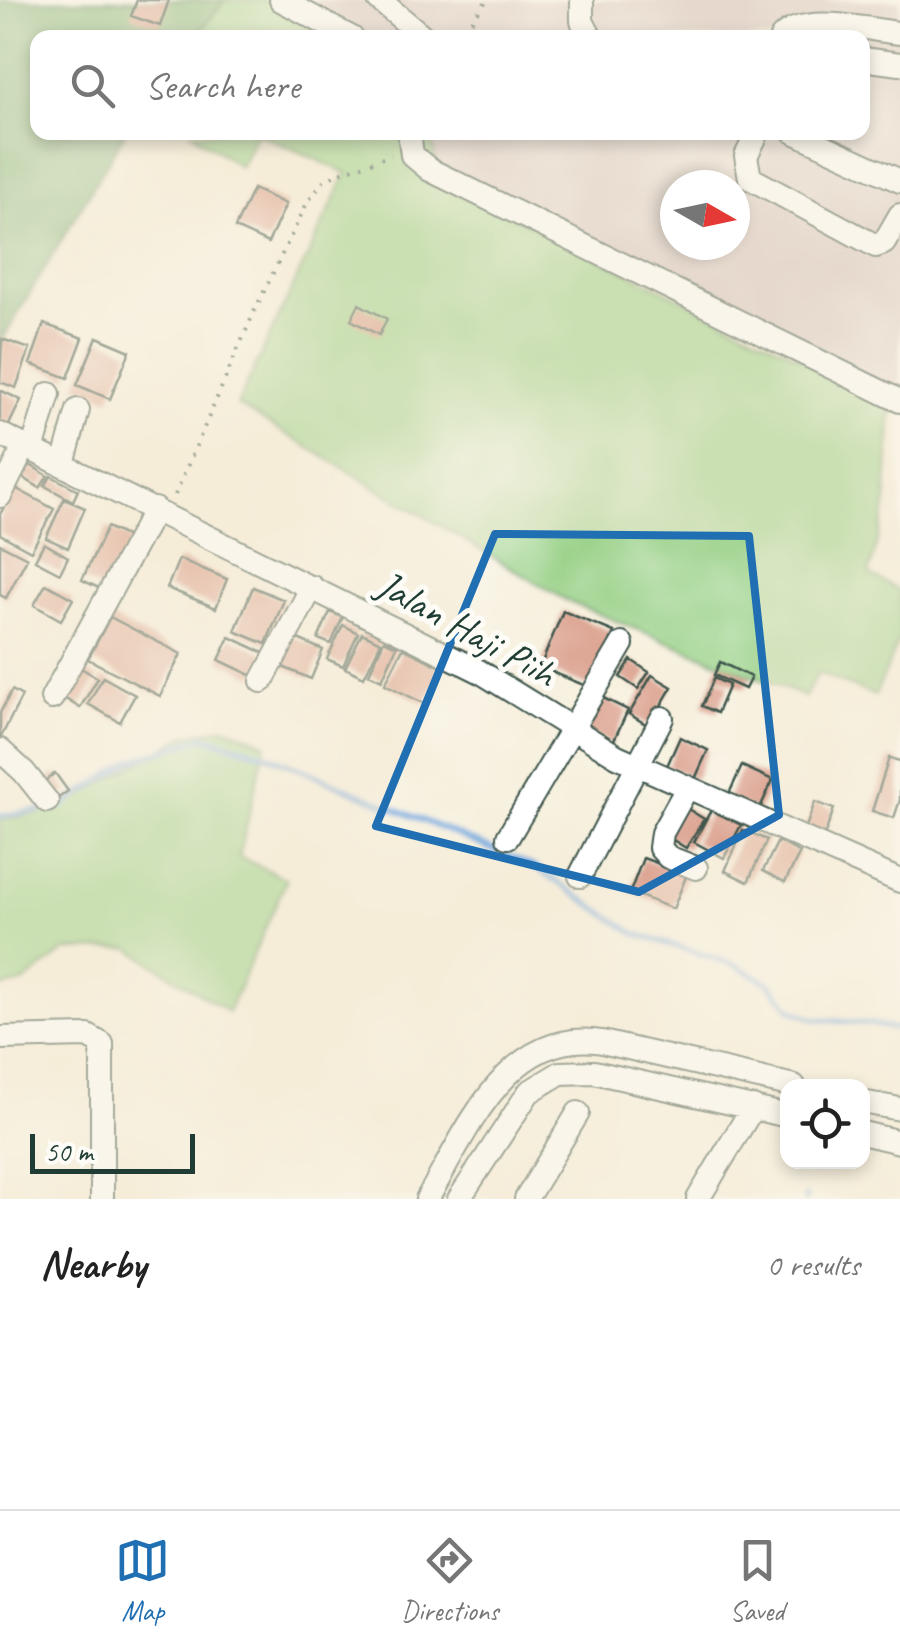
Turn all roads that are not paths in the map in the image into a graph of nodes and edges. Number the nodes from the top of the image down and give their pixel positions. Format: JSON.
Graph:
{"nodes":[{"id":1,"x":281,"y":0,"type":"edge"},
{"id":2,"x":582,"y":0,"type":"edge"},
{"id":3,"x":389,"y":3,"type":"edge"},
{"id":4,"x":337,"y":30,"type":"edge"},
{"id":5,"x":417,"y":30,"type":"edge"},
{"id":6,"x":586,"y":30,"type":"edge"},
{"id":7,"x":787,"y":30,"type":"edge"},
{"id":8,"x":867,"y":30,"type":"edge"},
{"id":9,"x":870,"y":30,"type":"edge"},
{"id":10,"x":900,"y":33,"type":"edge"},
{"id":11,"x":870,"y":59,"type":"edge"},
{"id":12,"x":900,"y":64,"type":"edge"},
{"id":13,"x":754,"y":140,"type":"edge"},
{"id":14,"x":811,"y":140,"type":"edge"},
{"id":15,"x":409,"y":141,"type":"edge"},
{"id":16,"x":900,"y":181,"type":"edge"},
{"id":17,"x":900,"y":215,"type":"edge"},
{"id":18,"x":49,"y":394,"type":"dead end"},
{"id":19,"x":900,"y":402,"type":"edge"},
{"id":20,"x":78,"y":410,"type":"dead end"},
{"id":21,"x":0,"y":434,"type":"edge"},
{"id":22,"x":28,"y":448,"type":"junction"},
{"id":23,"x":62,"y":464,"type":"junction"},
{"id":24,"x":0,"y":496,"type":"edge"},
{"id":25,"x":161,"y":512,"type":"junction"},
{"id":26,"x":312,"y":587,"type":"junction"},
{"id":27,"x":622,"y":644,"type":"dead end"},
{"id":28,"x":262,"y":680,"type":"dead end"},
{"id":29,"x":52,"y":698,"type":"dead end"},
{"id":30,"x":662,"y":718,"type":"dead end"},
{"id":31,"x":573,"y":731,"type":"junction"},
{"id":32,"x":0,"y":750,"type":"edge"},
{"id":33,"x":639,"y":767,"type":"junction"},
{"id":34,"x":687,"y":788,"type":"junction"},
{"id":35,"x":47,"y":801,"type":"dead end"},
{"id":36,"x":508,"y":838,"type":"dead end"},
{"id":37,"x":696,"y":868,"type":"dead end"},
{"id":38,"x":580,"y":876,"type":"dead end"},
{"id":39,"x":900,"y":881,"type":"edge"},
{"id":40,"x":0,"y":1038,"type":"edge"},
{"id":41,"x":693,"y":1064,"type":"junction"},
{"id":42,"x":780,"y":1083,"type":"edge"},
{"id":43,"x":685,"y":1092,"type":"junction"},
{"id":44,"x":870,"y":1103,"type":"edge"},
{"id":45,"x":753,"y":1108,"type":"junction"},
{"id":46,"x":900,"y":1109,"type":"edge"},
{"id":47,"x":578,"y":1112,"type":"dead end"},
{"id":48,"x":780,"y":1114,"type":"edge"},
{"id":49,"x":870,"y":1135,"type":"edge"},
{"id":50,"x":900,"y":1142,"type":"edge"},
{"id":51,"x":450,"y":1160,"type":"junction"},
{"id":52,"x":474,"y":1174,"type":"junction"},
{"id":53,"x":102,"y":1199,"type":"edge"},
{"id":54,"x":427,"y":1199,"type":"edge"},
{"id":55,"x":459,"y":1199,"type":"edge"},
{"id":56,"x":526,"y":1199,"type":"edge"},
{"id":57,"x":698,"y":1199,"type":"edge"}],
"edges":[{"from":1,"to":4,"type":"street"},
{"from":2,"to":6,"type":"street"},
{"from":3,"to":5,"type":"street"},
{"from":7,"to":8,"type":"street"},
{"from":9,"to":10,"type":"street"},
{"from":11,"to":12,"type":"street"},
{"from":13,"to":17,"type":"street"},
{"from":14,"to":16,"type":"street"},
{"from":15,"to":19,"type":"street"},
{"from":18,"to":22,"type":"street"},
{"from":20,"to":23,"type":"street"},
{"from":21,"to":22,"type":"street","name":"Jalan Haji Piih"},
{"from":22,"to":23,"type":"street","name":"Jalan Haji Piih"},
{"from":22,"to":24,"type":"street"},
{"from":23,"to":25,"type":"street","name":"Jalan Haji Piih"},
{"from":25,"to":26,"type":"street","name":"Jalan Haji Piih"},
{"from":25,"to":29,"type":"street"},
{"from":26,"to":28,"type":"street"},
{"from":26,"to":31,"type":"street","name":"Jalan Haji Piih"},
{"from":27,"to":31,"type":"street"},
{"from":30,"to":33,"type":"street"},
{"from":31,"to":33,"type":"street","name":"Jalan Haji Piih"},
{"from":31,"to":36,"type":"street"},
{"from":32,"to":35,"type":"street"},
{"from":33,"to":34,"type":"street","name":"Jalan Haji Piih"},
{"from":33,"to":38,"type":"street"},
{"from":34,"to":37,"type":"street"},
{"from":34,"to":39,"type":"street","name":"Jalan Haji Piih"},
{"from":40,"to":53,"type":"street"},
{"from":41,"to":42,"type":"street"},
{"from":41,"to":43,"type":"street"},
{"from":41,"to":51,"type":"street"},
{"from":43,"to":45,"type":"street"},
{"from":43,"to":52,"type":"street"},
{"from":44,"to":46,"type":"street"},
{"from":45,"to":48,"type":"street"},
{"from":45,"to":57,"type":"street"},
{"from":47,"to":56,"type":"street"},
{"from":49,"to":50,"type":"street"},
{"from":51,"to":52,"type":"street"},
{"from":51,"to":54,"type":"street"},
{"from":52,"to":55,"type":"street"}]}
